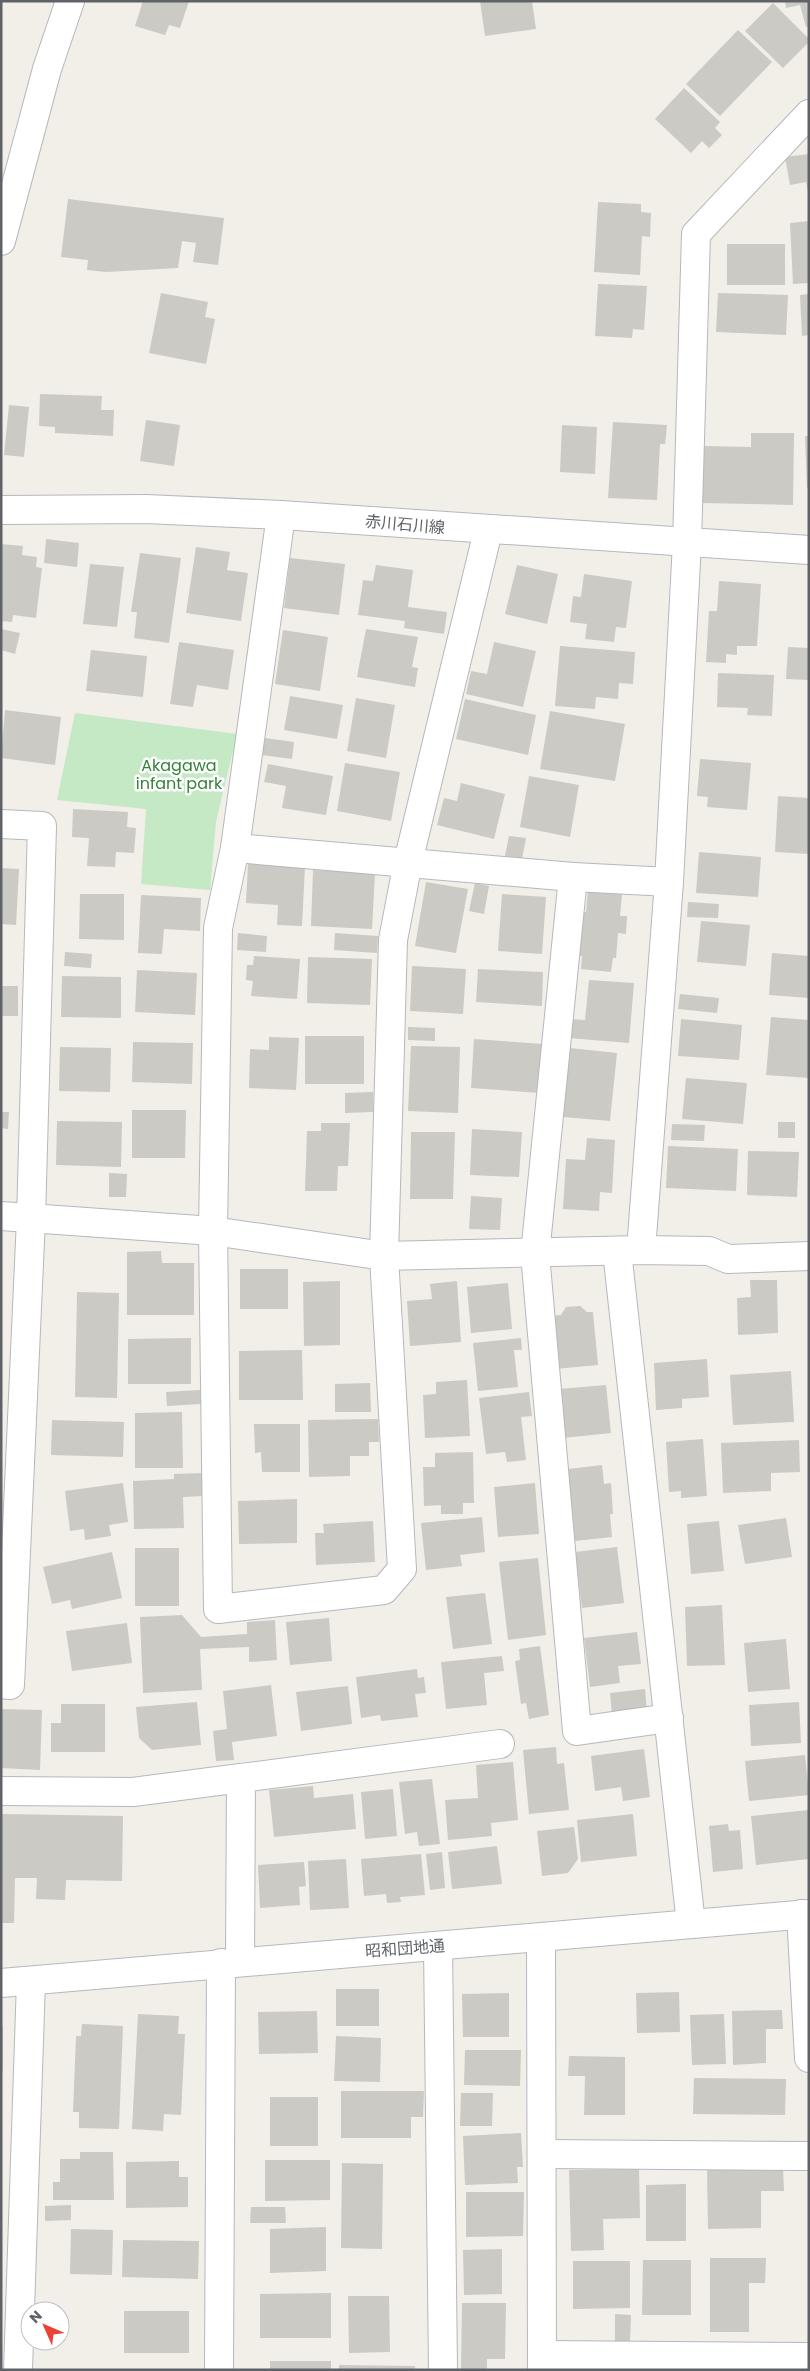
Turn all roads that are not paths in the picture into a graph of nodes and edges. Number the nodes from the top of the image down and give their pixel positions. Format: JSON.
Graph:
{"nodes":[{"id":1,"x":70,"y":1,"type":"edge"},
{"id":2,"x":809,"y":114,"type":"edge"},
{"id":3,"x":1,"y":241,"type":"edge"},
{"id":4,"x":1,"y":510,"type":"edge"},
{"id":5,"x":280,"y":515,"type":"junction"},
{"id":6,"x":488,"y":530,"type":"junction"},
{"id":7,"x":688,"y":544,"type":"junction"},
{"id":8,"x":809,"y":550,"type":"edge"},
{"id":9,"x":1,"y":824,"type":"edge"},
{"id":10,"x":235,"y":848,"type":"junction"},
{"id":11,"x":408,"y":862,"type":"junction"},
{"id":12,"x":573,"y":877,"type":"junction"},
{"id":13,"x":669,"y":882,"type":"junction"},
{"id":14,"x":1,"y":1216,"type":"edge"},
{"id":15,"x":31,"y":1219,"type":"junction"},
{"id":16,"x":213,"y":1231,"type":"junction"},
{"id":17,"x":629,"y":1250,"type":"junction"},
{"id":18,"x":535,"y":1254,"type":"junction"},
{"id":19,"x":384,"y":1256,"type":"junction"},
{"id":20,"x":809,"y":1256,"type":"edge"},
{"id":21,"x":1,"y":1684,"type":"edge"},
{"id":22,"x":669,"y":1718,"type":"junction"},
{"id":23,"x":500,"y":1744,"type":"dead end"},
{"id":24,"x":241,"y":1778,"type":"junction"},
{"id":25,"x":1,"y":1791,"type":"edge"},
{"id":26,"x":805,"y":1914,"type":"edge"},
{"id":27,"x":691,"y":1924,"type":"junction"},
{"id":28,"x":541,"y":1938,"type":"junction"},
{"id":29,"x":438,"y":1946,"type":"junction"},
{"id":30,"x":230,"y":1962,"type":"junction"},
{"id":31,"x":31,"y":1981,"type":"junction"},
{"id":32,"x":1,"y":1983,"type":"edge"},
{"id":33,"x":809,"y":2058,"type":"edge"},
{"id":34,"x":543,"y":2154,"type":"junction"},
{"id":35,"x":809,"y":2156,"type":"edge"},
{"id":36,"x":809,"y":2357,"type":"edge"},
{"id":37,"x":542,"y":2363,"type":"edge"},
{"id":38,"x":18,"y":2370,"type":"edge"},
{"id":39,"x":219,"y":2370,"type":"edge"},
{"id":40,"x":443,"y":2370,"type":"edge"}],
"edges":[{"from":1,"to":3,"type":"street"},
{"from":2,"to":7,"type":"street"},
{"from":4,"to":5,"type":"street","name":"赤川石川線"},
{"from":5,"to":6,"type":"street","name":"赤川石川線"},
{"from":5,"to":10,"type":"street"},
{"from":6,"to":7,"type":"street","name":"赤川石川線"},
{"from":6,"to":11,"type":"street"},
{"from":7,"to":8,"type":"street","name":"赤川石川線"},
{"from":7,"to":13,"type":"street"},
{"from":9,"to":15,"type":"street"},
{"from":10,"to":11,"type":"street"},
{"from":10,"to":16,"type":"street"},
{"from":11,"to":12,"type":"street"},
{"from":11,"to":19,"type":"street"},
{"from":12,"to":13,"type":"street"},
{"from":12,"to":18,"type":"street"},
{"from":13,"to":17,"type":"street"},
{"from":14,"to":15,"type":"street"},
{"from":15,"to":16,"type":"street"},
{"from":15,"to":21,"type":"street"},
{"from":16,"to":19,"type":"street"},
{"from":16,"to":19,"type":"street"},
{"from":17,"to":18,"type":"street"},
{"from":17,"to":20,"type":"street"},
{"from":17,"to":22,"type":"street"},
{"from":18,"to":19,"type":"street"},
{"from":18,"to":22,"type":"street"},
{"from":22,"to":27,"type":"street"},
{"from":23,"to":24,"type":"street"},
{"from":24,"to":25,"type":"street"},
{"from":24,"to":30,"type":"street"},
{"from":26,"to":27,"type":"street","name":"昭和団地通"},
{"from":26,"to":33,"type":"street"},
{"from":27,"to":28,"type":"street","name":"昭和団地通"},
{"from":28,"to":29,"type":"street","name":"昭和団地通"},
{"from":28,"to":34,"type":"street"},
{"from":29,"to":30,"type":"street","name":"昭和団地通"},
{"from":29,"to":40,"type":"street"},
{"from":30,"to":31,"type":"street","name":"昭和団地通"},
{"from":30,"to":39,"type":"street"},
{"from":31,"to":32,"type":"street","name":"昭和団地通"},
{"from":31,"to":38,"type":"street"},
{"from":34,"to":35,"type":"street"},
{"from":34,"to":37,"type":"street"},
{"from":36,"to":37,"type":"street"}]}
